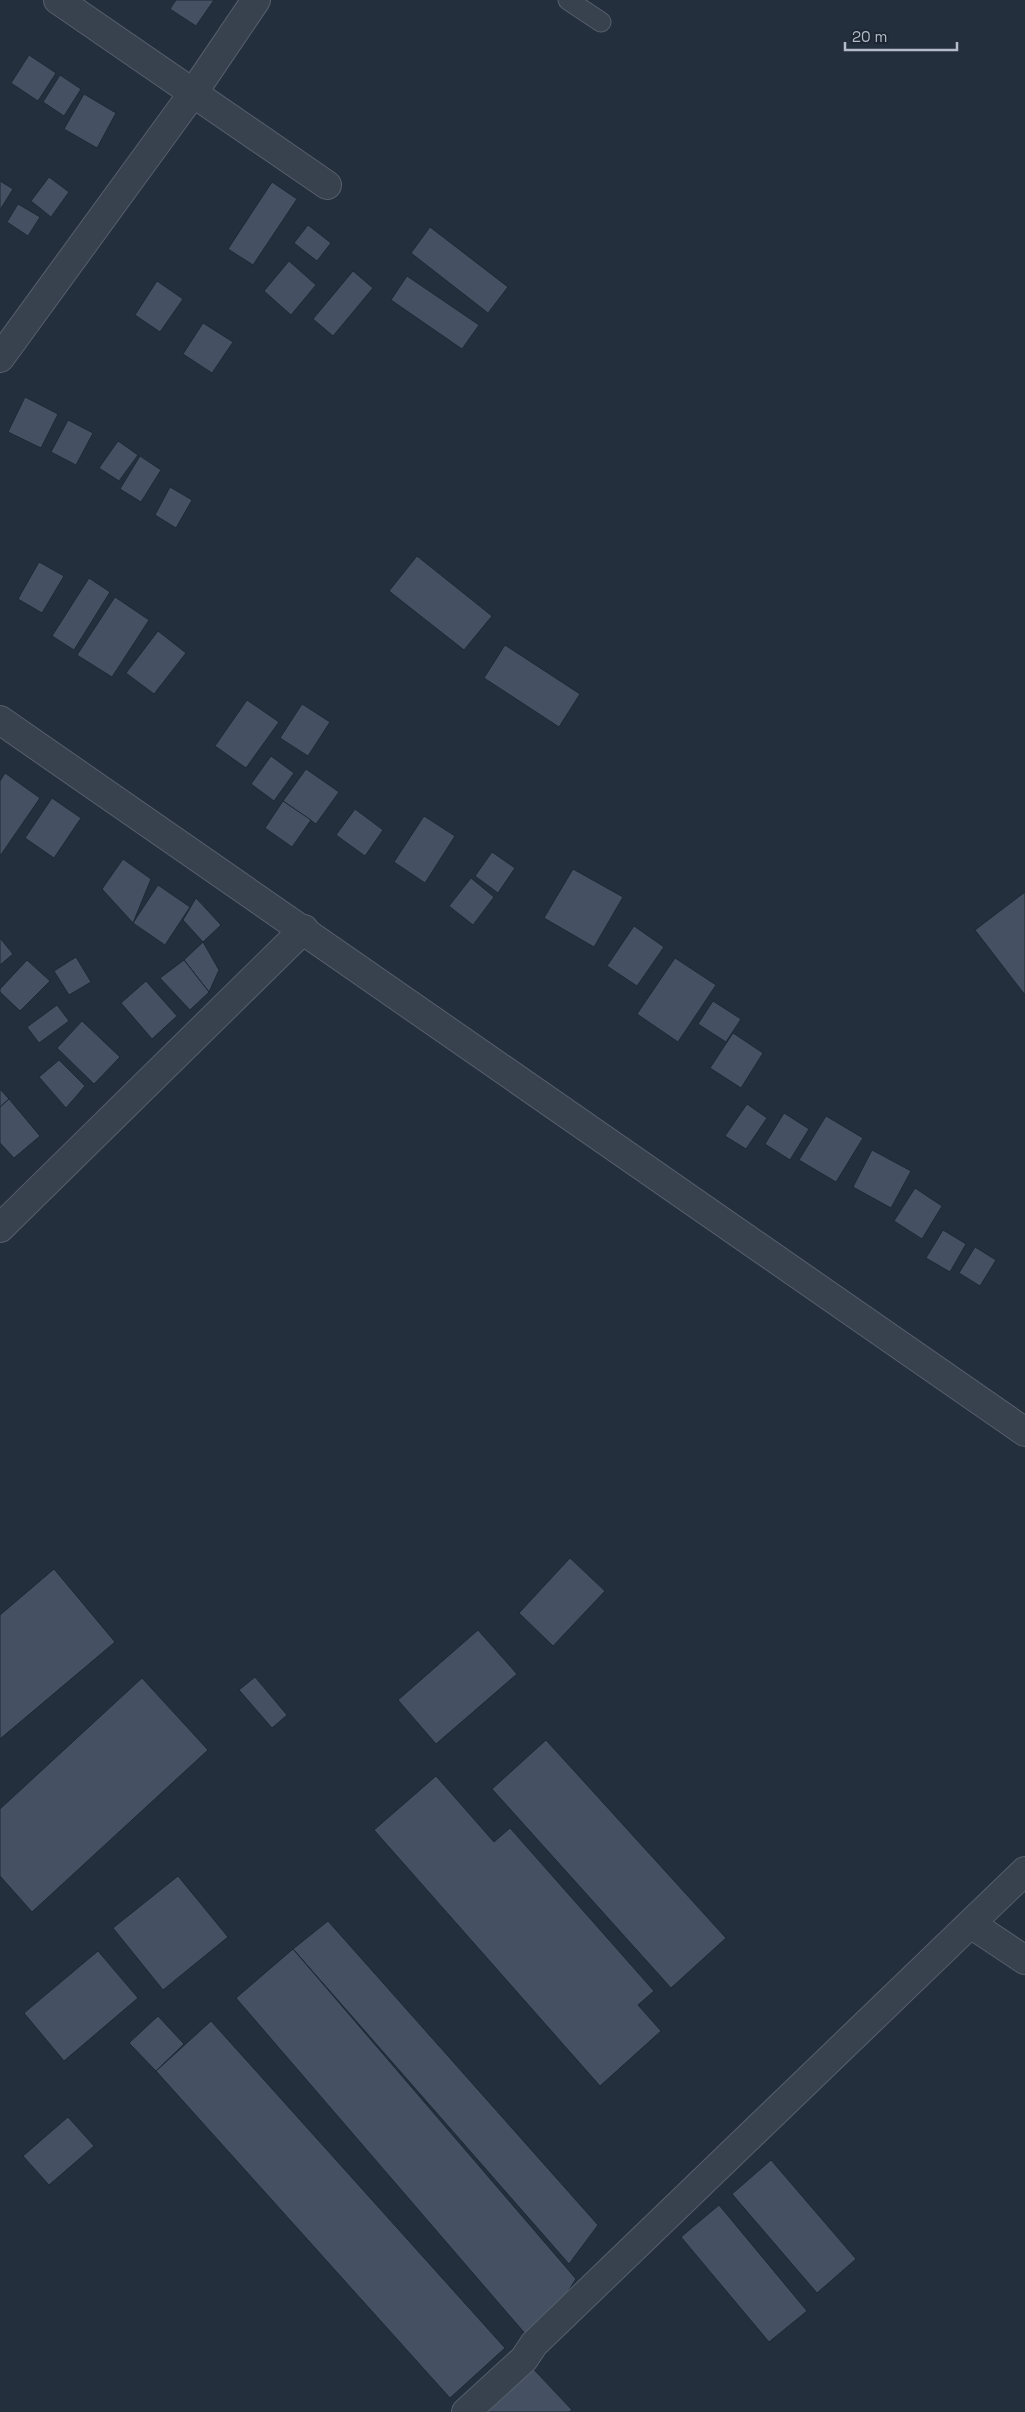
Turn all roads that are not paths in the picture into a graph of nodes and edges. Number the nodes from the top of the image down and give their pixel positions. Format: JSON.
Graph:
{"nodes":[{"id":1,"x":58,"y":0,"type":"edge"},
{"id":2,"x":256,"y":0,"type":"edge"},
{"id":3,"x":568,"y":0,"type":"edge"},
{"id":4,"x":601,"y":22,"type":"dead end"},
{"id":5,"x":193,"y":93,"type":"junction"},
{"id":6,"x":327,"y":185,"type":"dead end"},
{"id":7,"x":5,"y":341,"type":"edge"},
{"id":8,"x":0,"y":720,"type":"edge"},
{"id":9,"x":304,"y":930,"type":"junction"},
{"id":10,"x":0,"y":1228,"type":"edge"},
{"id":11,"x":1025,"y":1432,"type":"edge"},
{"id":12,"x":1025,"y":1871,"type":"edge"},
{"id":13,"x":971,"y":1924,"type":"junction"},
{"id":14,"x":1025,"y":1960,"type":"edge"},
{"id":15,"x":466,"y":2412,"type":"edge"}],
"edges":[{"from":1,"to":5,"type":"street"},
{"from":2,"to":5,"type":"street"},
{"from":3,"to":4,"type":"lane"},
{"from":5,"to":6,"type":"street"},
{"from":5,"to":7,"type":"street"},
{"from":8,"to":9,"type":"street"},
{"from":9,"to":10,"type":"street"},
{"from":9,"to":11,"type":"street"},
{"from":12,"to":13,"type":"street"},
{"from":13,"to":14,"type":"street"},
{"from":13,"to":15,"type":"street"}]}
